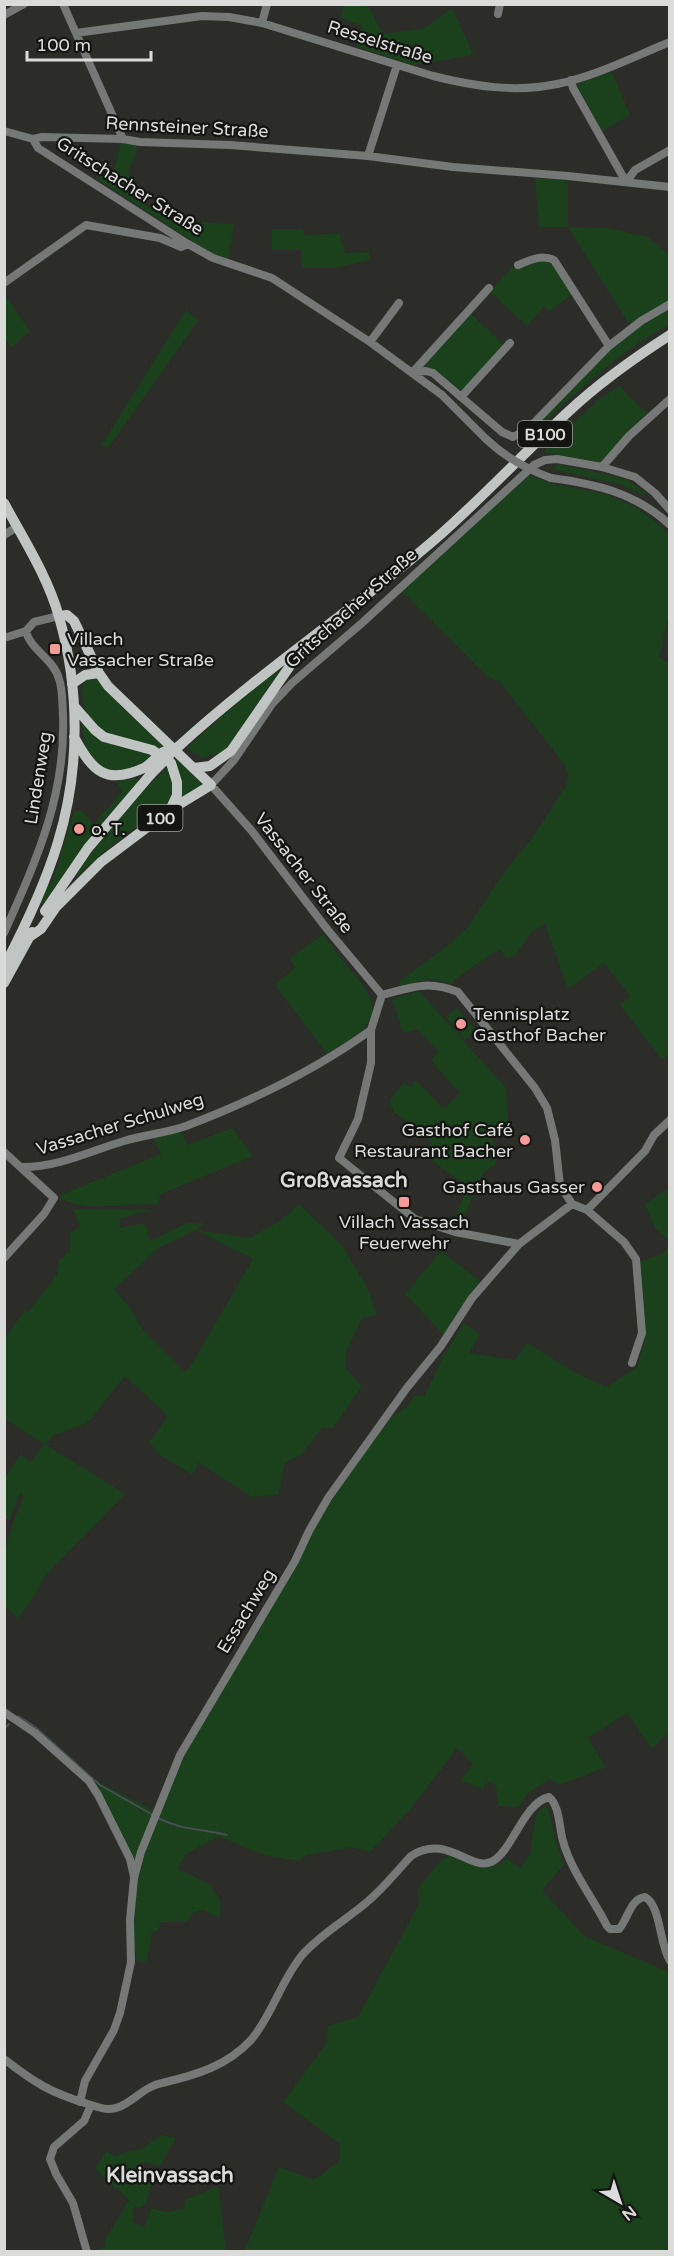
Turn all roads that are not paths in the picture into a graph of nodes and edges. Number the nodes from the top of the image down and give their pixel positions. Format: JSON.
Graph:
{"nodes":[{"id":1,"x":24,"y":4,"type":"edge"},
{"id":2,"x":63,"y":4,"type":"edge"},
{"id":3,"x":267,"y":4,"type":"edge"},
{"id":4,"x":4,"y":15,"type":"edge"},
{"id":5,"x":262,"y":23,"type":"junction"},
{"id":6,"x":76,"y":33,"type":"junction"},
{"id":7,"x":669,"y":42,"type":"edge"},
{"id":8,"x":397,"y":65,"type":"junction"},
{"id":9,"x":572,"y":80,"type":"junction"},
{"id":10,"x":4,"y":131,"type":"edge"},
{"id":11,"x":33,"y":139,"type":"junction"},
{"id":12,"x":123,"y":139,"type":"junction"},
{"id":13,"x":669,"y":150,"type":"edge"},
{"id":14,"x":368,"y":156,"type":"junction"},
{"id":15,"x":626,"y":182,"type":"junction"},
{"id":16,"x":669,"y":187,"type":"edge"},
{"id":17,"x":188,"y":243,"type":"junction"},
{"id":18,"x":518,"y":265,"type":"dead end"},
{"id":19,"x":4,"y":283,"type":"edge"},
{"id":20,"x":489,"y":288,"type":"dead end"},
{"id":21,"x":399,"y":303,"type":"dead end"},
{"id":22,"x":669,"y":304,"type":"edge"},
{"id":23,"x":669,"y":335,"type":"edge"},
{"id":24,"x":370,"y":342,"type":"junction"},
{"id":25,"x":510,"y":343,"type":"dead end"},
{"id":26,"x":609,"y":346,"type":"junction"},
{"id":27,"x":413,"y":372,"type":"junction"},
{"id":28,"x":461,"y":397,"type":"junction"},
{"id":29,"x":669,"y":399,"type":"edge"},
{"id":30,"x":602,"y":467,"type":"junction"},
{"id":31,"x":4,"y":503,"type":"edge"},
{"id":32,"x":669,"y":510,"type":"edge"},
{"id":33,"x":669,"y":525,"type":"edge"},
{"id":34,"x":17,"y":527,"type":"junction"},
{"id":35,"x":4,"y":535,"type":"edge"},
{"id":36,"x":59,"y":616,"type":"junction"},
{"id":37,"x":26,"y":632,"type":"junction"},
{"id":38,"x":4,"y":638,"type":"edge"},
{"id":39,"x":307,"y":643,"type":"junction"},
{"id":40,"x":99,"y":673,"type":"junction"},
{"id":41,"x":72,"y":684,"type":"junction"},
{"id":42,"x":74,"y":706,"type":"junction"},
{"id":43,"x":74,"y":737,"type":"junction"},
{"id":44,"x":194,"y":768,"type":"junction"},
{"id":45,"x":149,"y":770,"type":"junction"},
{"id":46,"x":211,"y":785,"type":"junction"},
{"id":47,"x":170,"y":810,"type":"junction"},
{"id":48,"x":4,"y":933,"type":"edge"},
{"id":49,"x":28,"y":938,"type":"junction"},
{"id":50,"x":4,"y":967,"type":"edge"},
{"id":51,"x":4,"y":983,"type":"edge"},
{"id":52,"x":382,"y":995,"type":"junction"},
{"id":53,"x":371,"y":1030,"type":"junction"},
{"id":54,"x":669,"y":1120,"type":"edge"},
{"id":55,"x":4,"y":1152,"type":"edge"},
{"id":56,"x":23,"y":1167,"type":"junction"},
{"id":57,"x":572,"y":1204,"type":"junction"},
{"id":58,"x":587,"y":1210,"type":"junction"},
{"id":59,"x":519,"y":1244,"type":"junction"},
{"id":60,"x":4,"y":1258,"type":"edge"},
{"id":61,"x":632,"y":1364,"type":"dead end"},
{"id":62,"x":4,"y":1712,"type":"edge"},
{"id":63,"x":134,"y":1878,"type":"junction"},
{"id":64,"x":669,"y":1961,"type":"edge"},
{"id":65,"x":4,"y":2059,"type":"edge"},
{"id":66,"x":80,"y":2102,"type":"junction"},
{"id":67,"x":91,"y":2105,"type":"junction"},
{"id":68,"x":87,"y":2252,"type":"edge"}],
"edges":[{"from":1,"to":4,"type":"street"},
{"from":2,"to":6,"type":"street"},
{"from":3,"to":5,"type":"street"},
{"from":5,"to":6,"type":"street","name":"Resselstraße"},
{"from":5,"to":8,"type":"street","name":"Resselstraße"},
{"from":6,"to":12,"type":"street"},
{"from":7,"to":9,"type":"street","name":"Resselstraße"},
{"from":8,"to":9,"type":"street","name":"Resselstraße"},
{"from":8,"to":14,"type":"street"},
{"from":9,"to":15,"type":"street"},
{"from":10,"to":11,"type":"street","name":"Rennsteiner Straße"},
{"from":11,"to":12,"type":"street","name":"Rennsteiner Straße"},
{"from":11,"to":17,"type":"street","name":"Gritschacher Straße"},
{"from":12,"to":14,"type":"street","name":"Rennsteiner Straße"},
{"from":13,"to":15,"type":"street"},
{"from":14,"to":15,"type":"street","name":"Rennsteiner Straße"},
{"from":15,"to":16,"type":"street","name":"Rennsteiner Straße"},
{"from":17,"to":19,"type":"street"},
{"from":17,"to":24,"type":"street","name":"Gritschacher Straße"},
{"from":18,"to":26,"type":"street"},
{"from":20,"to":27,"type":"street"},
{"from":21,"to":24,"type":"street"},
{"from":22,"to":26,"type":"street"},
{"from":23,"to":39,"type":"main road","number":"B100"},
{"from":24,"to":27,"type":"street","name":"Gritschacher Straße"},
{"from":25,"to":28,"type":"street"},
{"from":26,"to":28,"type":"street"},
{"from":27,"to":28,"type":"street"},
{"from":27,"to":33,"type":"street","name":"Gritschacher Straße","bridge":true},
{"from":29,"to":30,"type":"street"},
{"from":30,"to":32,"type":"street","name":"Gritschacher Straße"},
{"from":30,"to":46,"type":"street","name":"Gritschacher Straße"},
{"from":31,"to":34,"type":"main road","name":"Vassacher Straße"},
{"from":34,"to":35,"type":"street"},
{"from":34,"to":36,"type":"main road","name":"Vassacher Straße"},
{"from":36,"to":37,"type":"street"},
{"from":36,"to":40,"type":"main road","name":"Vassacher Straße"},
{"from":36,"to":41,"type":"main road"},
{"from":37,"to":38,"type":"street"},
{"from":37,"to":48,"type":"street","name":"Lindenweg"},
{"from":39,"to":44,"type":"main road"},
{"from":39,"to":45,"type":"main road","number":"B100","bridge":true},
{"from":40,"to":41,"type":"main road"},
{"from":40,"to":44,"type":"main road","name":"Vassacher Straße"},
{"from":41,"to":42,"type":"main road"},
{"from":42,"to":43,"type":"main road"},
{"from":42,"to":47,"type":"main road","number":"100"},
{"from":43,"to":45,"type":"main road"},
{"from":43,"to":50,"type":"main road"},
{"from":44,"to":46,"type":"main road","name":"Vassacher Straße"},
{"from":45,"to":49,"type":"main road"},
{"from":46,"to":47,"type":"main road","number":"100"},
{"from":46,"to":52,"type":"street","name":"Vassacher Straße"},
{"from":47,"to":49,"type":"main road","number":"100"},
{"from":49,"to":51,"type":"main road"},
{"from":52,"to":53,"type":"street"},
{"from":52,"to":57,"type":"street"},
{"from":53,"to":56,"type":"street","name":"Vassacher Schulweg"},
{"from":53,"to":59,"type":"street"},
{"from":54,"to":58,"type":"street"},
{"from":55,"to":56,"type":"street","name":"Vassacher Schulweg"},
{"from":56,"to":60,"type":"street"},
{"from":57,"to":58,"type":"street"},
{"from":57,"to":59,"type":"street","name":"Essachweg"},
{"from":58,"to":61,"type":"street"},
{"from":59,"to":63,"type":"street","name":"Essachweg"},
{"from":62,"to":63,"type":"street"},
{"from":63,"to":66,"type":"street","name":"Essachweg"},
{"from":64,"to":67,"type":"street"},
{"from":65,"to":66,"type":"street"},
{"from":66,"to":67,"type":"street"},
{"from":67,"to":68,"type":"street"}]}
